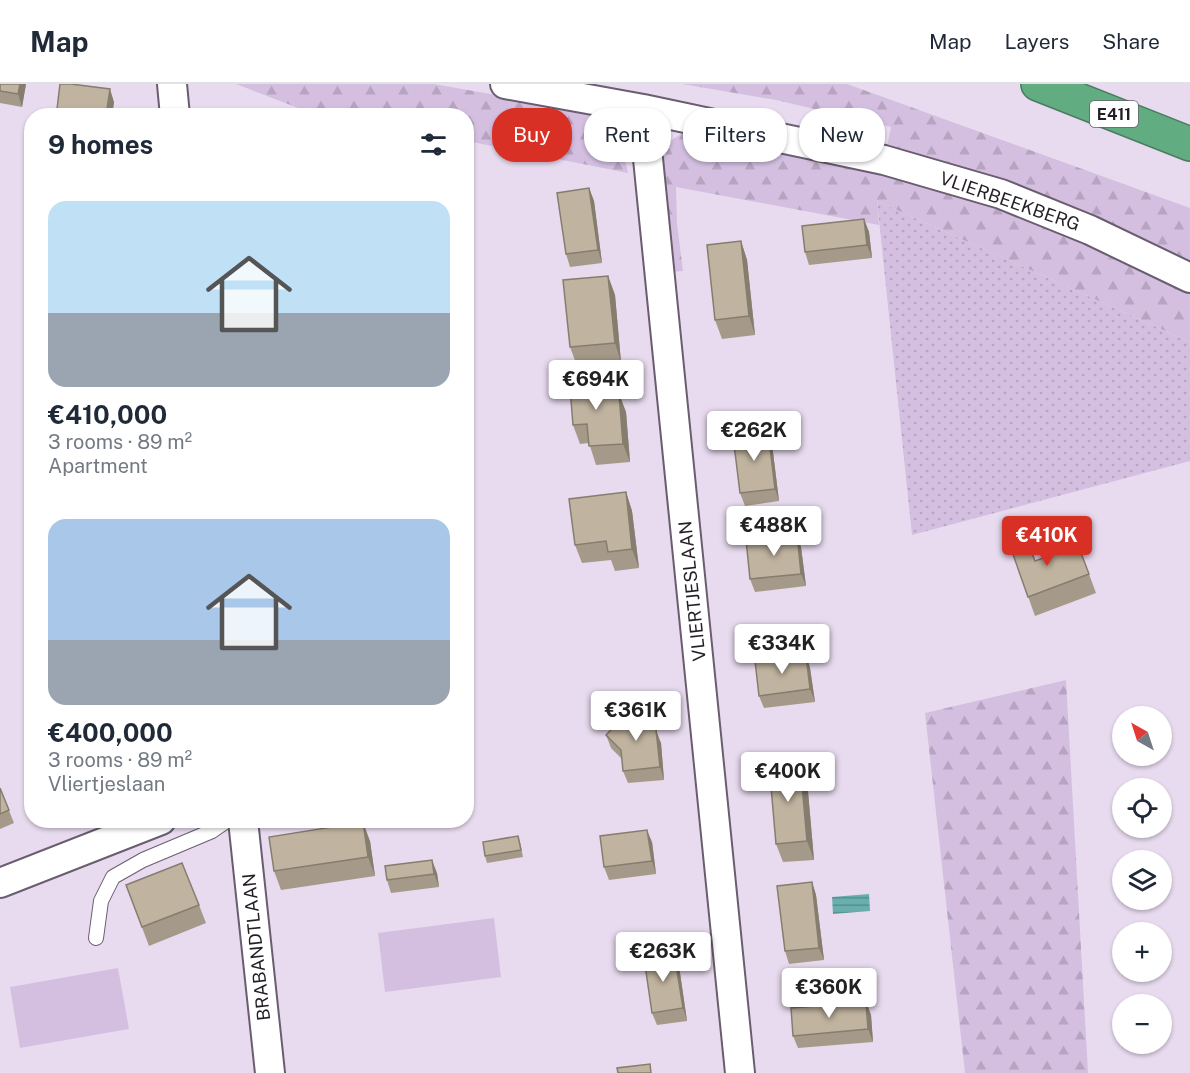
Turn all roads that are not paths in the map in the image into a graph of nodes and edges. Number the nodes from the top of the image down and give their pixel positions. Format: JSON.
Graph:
{"nodes":[{"id":1,"x":172,"y":84,"type":"edge"},
{"id":2,"x":504,"y":84,"type":"edge"},
{"id":3,"x":1038,"y":84,"type":"edge"},
{"id":4,"x":174,"y":108,"type":"edge"},
{"id":5,"x":637,"y":108,"type":"edge"},
{"id":6,"x":671,"y":115,"type":"edge"},
{"id":7,"x":1190,"y":144,"type":"edge"},
{"id":8,"x":648,"y":162,"type":"edge"},
{"id":9,"x":1190,"y":278,"type":"edge"},
{"id":10,"x":141,"y":828,"type":"edge"},
{"id":11,"x":216,"y":828,"type":"edge"},
{"id":12,"x":244,"y":828,"type":"edge"},
{"id":13,"x":0,"y":883,"type":"edge"},
{"id":14,"x":96,"y":938,"type":"dead end"},
{"id":15,"x":270,"y":1073,"type":"edge"},
{"id":16,"x":740,"y":1073,"type":"edge"}],
"edges":[{"from":1,"to":4,"type":"street"},
{"from":2,"to":5,"type":"street","name":"VLIERBEEKBERG"},
{"from":3,"to":7,"type":"highway","number":"E411"},
{"from":6,"to":9,"type":"street","name":"VLIERBEEKBERG"},
{"from":8,"to":16,"type":"street","name":"VLIERTJESLAAN"},
{"from":10,"to":13,"type":"street"},
{"from":11,"to":14,"type":"lane"},
{"from":12,"to":15,"type":"street","name":"BRABANDTLAAN"}]}
